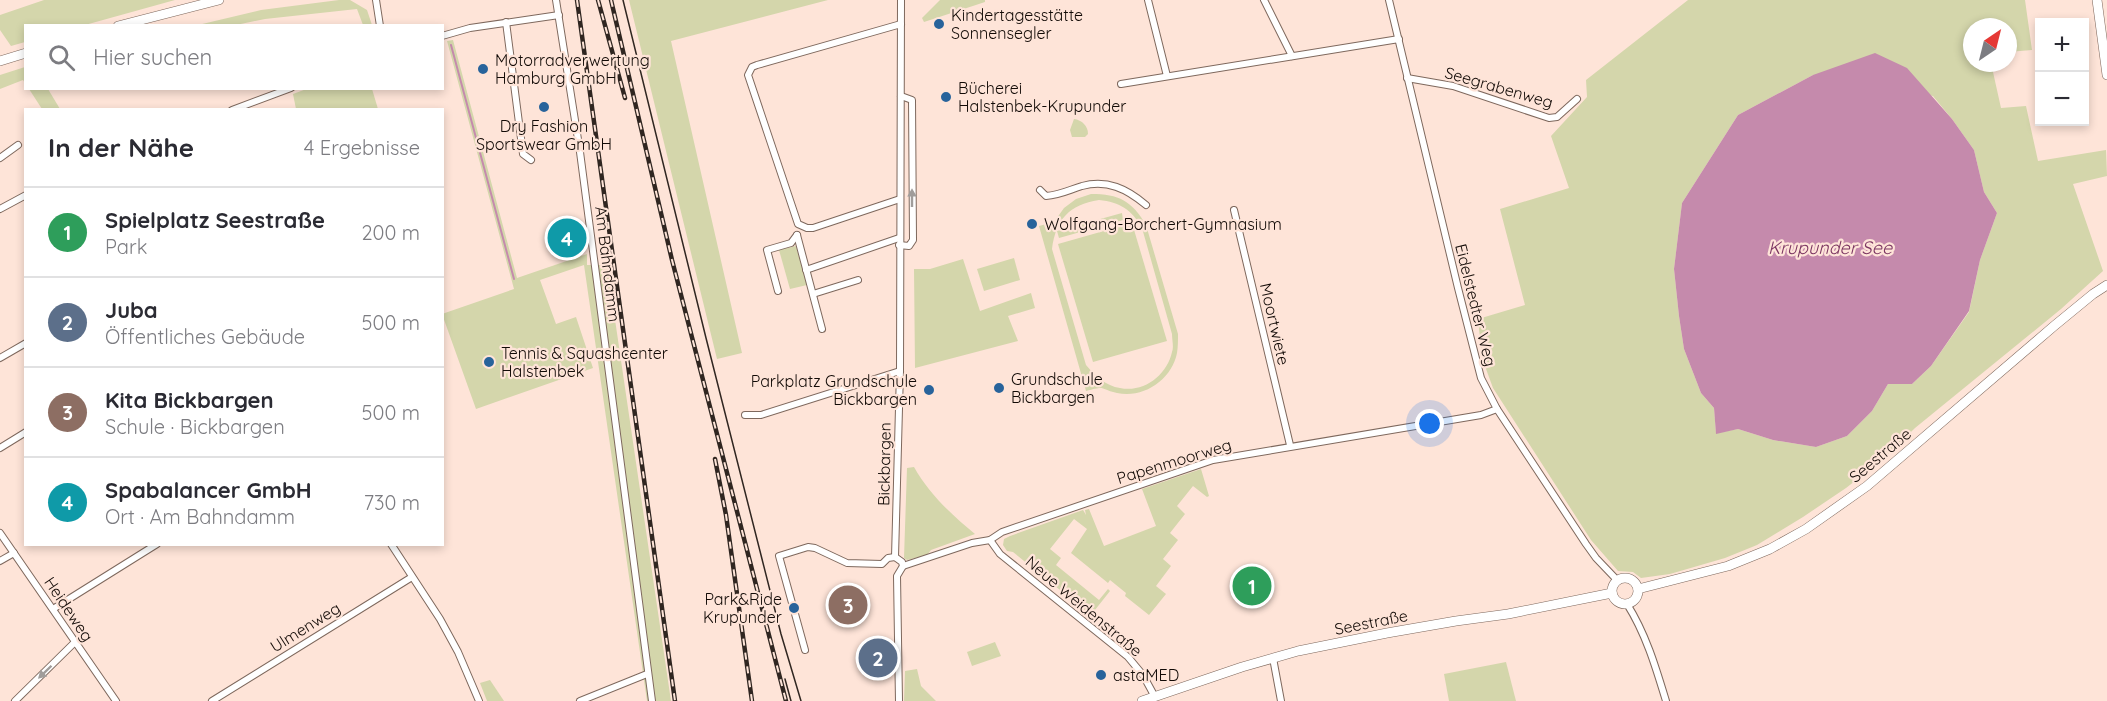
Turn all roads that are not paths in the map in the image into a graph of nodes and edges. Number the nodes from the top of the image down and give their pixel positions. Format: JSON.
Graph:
{"nodes":[{"id":1,"x":219,"y":0,"type":"edge"},
{"id":2,"x":376,"y":0,"type":"edge"},
{"id":3,"x":556,"y":0,"type":"edge"},
{"id":4,"x":901,"y":0,"type":"edge"},
{"id":5,"x":1148,"y":0,"type":"edge"},
{"id":6,"x":1264,"y":0,"type":"edge"},
{"id":7,"x":1389,"y":0,"type":"edge"},
{"id":8,"x":2097,"y":0,"type":"edge"},
{"id":9,"x":559,"y":15,"type":"junction"},
{"id":10,"x":506,"y":22,"type":"junction"},
{"id":11,"x":126,"y":24,"type":"edge"},
{"id":12,"x":380,"y":24,"type":"edge"},
{"id":13,"x":901,"y":24,"type":"junction"},
{"id":14,"x":444,"y":35,"type":"edge"},
{"id":15,"x":1399,"y":39,"type":"junction"},
{"id":16,"x":24,"y":54,"type":"edge"},
{"id":17,"x":1292,"y":56,"type":"junction"},
{"id":18,"x":0,"y":61,"type":"edge"},
{"id":19,"x":2107,"y":75,"type":"edge"},
{"id":20,"x":1167,"y":76,"type":"junction"},
{"id":21,"x":1407,"y":78,"type":"junction"},
{"id":22,"x":1121,"y":84,"type":"dead end"},
{"id":23,"x":286,"y":90,"type":"edge"},
{"id":24,"x":901,"y":96,"type":"junction"},
{"id":25,"x":1577,"y":99,"type":"dead end"},
{"id":26,"x":237,"y":108,"type":"edge"},
{"id":27,"x":18,"y":145,"type":"dead end"},
{"id":28,"x":0,"y":158,"type":"edge"},
{"id":29,"x":531,"y":160,"type":"dead end"},
{"id":30,"x":1040,"y":190,"type":"dead end"},
{"id":31,"x":24,"y":196,"type":"edge"},
{"id":32,"x":900,"y":199,"type":"junction"},
{"id":33,"x":1146,"y":205,"type":"dead end"},
{"id":34,"x":0,"y":209,"type":"edge"},
{"id":35,"x":1234,"y":210,"type":"dead end"},
{"id":36,"x":802,"y":227,"type":"junction"},
{"id":37,"x":797,"y":235,"type":"junction"},
{"id":38,"x":899,"y":242,"type":"junction"},
{"id":39,"x":806,"y":270,"type":"junction"},
{"id":40,"x":858,"y":280,"type":"dead end"},
{"id":41,"x":2107,"y":285,"type":"edge"},
{"id":42,"x":778,"y":291,"type":"dead end"},
{"id":43,"x":813,"y":294,"type":"junction"},
{"id":44,"x":822,"y":329,"type":"dead end"},
{"id":45,"x":24,"y":344,"type":"edge"},
{"id":46,"x":0,"y":358,"type":"edge"},
{"id":47,"x":900,"y":371,"type":"junction"},
{"id":48,"x":1497,"y":409,"type":"junction"},
{"id":49,"x":745,"y":416,"type":"dead end"},
{"id":50,"x":24,"y":433,"type":"edge"},
{"id":51,"x":1290,"y":445,"type":"junction"},
{"id":52,"x":0,"y":448,"type":"edge"},
{"id":53,"x":0,"y":533,"type":"edge"},
{"id":54,"x":990,"y":540,"type":"junction"},
{"id":55,"x":154,"y":546,"type":"edge"},
{"id":56,"x":392,"y":546,"type":"edge"},
{"id":57,"x":14,"y":553,"type":"junction"},
{"id":58,"x":896,"y":556,"type":"junction"},
{"id":59,"x":0,"y":561,"type":"edge"},
{"id":60,"x":903,"y":566,"type":"junction"},
{"id":61,"x":412,"y":576,"type":"junction"},
{"id":62,"x":1617,"y":580,"type":"junction"},
{"id":63,"x":1638,"y":589,"type":"junction"},
{"id":64,"x":1612,"y":593,"type":"junction"},
{"id":65,"x":1627,"y":604,"type":"junction"},
{"id":66,"x":52,"y":609,"type":"junction"},
{"id":67,"x":75,"y":642,"type":"junction"},
{"id":68,"x":805,"y":650,"type":"dead end"},
{"id":69,"x":1272,"y":658,"type":"junction"},
{"id":70,"x":647,"y":674,"type":"junction"},
{"id":71,"x":1156,"y":699,"type":"edge"},
{"id":72,"x":15,"y":701,"type":"edge"},
{"id":73,"x":116,"y":701,"type":"edge"},
{"id":74,"x":212,"y":701,"type":"edge"},
{"id":75,"x":479,"y":701,"type":"edge"},
{"id":76,"x":580,"y":701,"type":"edge"},
{"id":77,"x":652,"y":701,"type":"edge"},
{"id":78,"x":898,"y":701,"type":"edge"},
{"id":79,"x":1142,"y":701,"type":"edge"},
{"id":80,"x":1281,"y":701,"type":"edge"},
{"id":81,"x":1666,"y":701,"type":"edge"}],
"edges":[{"from":1,"to":11,"type":"street"},
{"from":2,"to":12,"type":"street"},
{"from":3,"to":9,"type":"street","name":"Am Bahndamm"},
{"from":4,"to":13,"type":"street","name":"Bickbargen"},
{"from":5,"to":20,"type":"street"},
{"from":6,"to":17,"type":"street"},
{"from":7,"to":15,"type":"street","name":"Eidelstedter Weg"},
{"from":8,"to":19,"type":"street"},
{"from":9,"to":10,"type":"street"},
{"from":9,"to":70,"type":"street","name":"Am Bahndamm"},
{"from":10,"to":14,"type":"street"},
{"from":10,"to":29,"type":"street"},
{"from":13,"to":24,"type":"street","name":"Bickbargen"},
{"from":13,"to":36,"type":"street"},
{"from":15,"to":17,"type":"street"},
{"from":15,"to":21,"type":"street","name":"Eidelstedter Weg"},
{"from":16,"to":18,"type":"street"},
{"from":17,"to":20,"type":"street"},
{"from":20,"to":22,"type":"street"},
{"from":21,"to":25,"type":"street","name":"Seegrabenweg"},
{"from":21,"to":48,"type":"street","name":"Eidelstedter Weg"},
{"from":23,"to":26,"type":"street"},
{"from":24,"to":32,"type":"street","name":"Bickbargen"},
{"from":38,"to":24,"type":"street","name":"Bickbargen","one_way":true},
{"from":27,"to":28,"type":"street"},
{"from":30,"to":33,"type":"street"},
{"from":31,"to":34,"type":"street"},
{"from":32,"to":36,"type":"street"},
{"from":32,"to":38,"type":"street","name":"Bickbargen"},
{"from":35,"to":51,"type":"street","name":"Moortwiete"},
{"from":36,"to":37,"type":"street"},
{"from":37,"to":39,"type":"street"},
{"from":37,"to":42,"type":"street"},
{"from":38,"to":39,"type":"street"},
{"from":38,"to":47,"type":"street","name":"Bickbargen"},
{"from":39,"to":43,"type":"street"},
{"from":40,"to":43,"type":"street"},
{"from":41,"to":63,"type":"street","name":"Seestraße"},
{"from":43,"to":44,"type":"street"},
{"from":45,"to":46,"type":"street"},
{"from":47,"to":49,"type":"street"},
{"from":47,"to":58,"type":"street","name":"Bickbargen"},
{"from":48,"to":51,"type":"street","name":"Papenmoorweg"},
{"from":48,"to":62,"type":"street","name":"Eidelstedter Weg"},
{"from":50,"to":52,"type":"street"},
{"from":51,"to":54,"type":"street","name":"Papenmoorweg"},
{"from":53,"to":57,"type":"street","name":"Heideweg"},
{"from":54,"to":60,"type":"street","name":"Papenmoorweg"},
{"from":54,"to":71,"type":"street","name":"Neue Weidenstraße"},
{"from":55,"to":66,"type":"street"},
{"from":56,"to":61,"type":"street"},
{"from":57,"to":59,"type":"street"},
{"from":57,"to":66,"type":"street","name":"Heideweg"},
{"from":58,"to":60,"type":"street"},
{"from":58,"to":68,"type":"street"},
{"from":60,"to":78,"type":"street"},
{"from":61,"to":74,"type":"street","name":"Ulmenweg"},
{"from":61,"to":75,"type":"street"},
{"from":62,"to":63,"type":"street"},
{"from":62,"to":64,"type":"street"},
{"from":63,"to":65,"type":"street"},
{"from":64,"to":65,"type":"street"},
{"from":64,"to":69,"type":"street","name":"Seestraße"},
{"from":65,"to":81,"type":"street"},
{"from":66,"to":67,"type":"street","name":"Heideweg"},
{"from":67,"to":72,"type":"street","one_way":true},
{"from":67,"to":73,"type":"street","name":"Heideweg"},
{"from":69,"to":71,"type":"street","name":"Seestraße"},
{"from":69,"to":80,"type":"street"},
{"from":70,"to":76,"type":"street"},
{"from":70,"to":77,"type":"street","name":"Am Bahndamm"},
{"from":71,"to":79,"type":"street","name":"Seestraße"}]}
